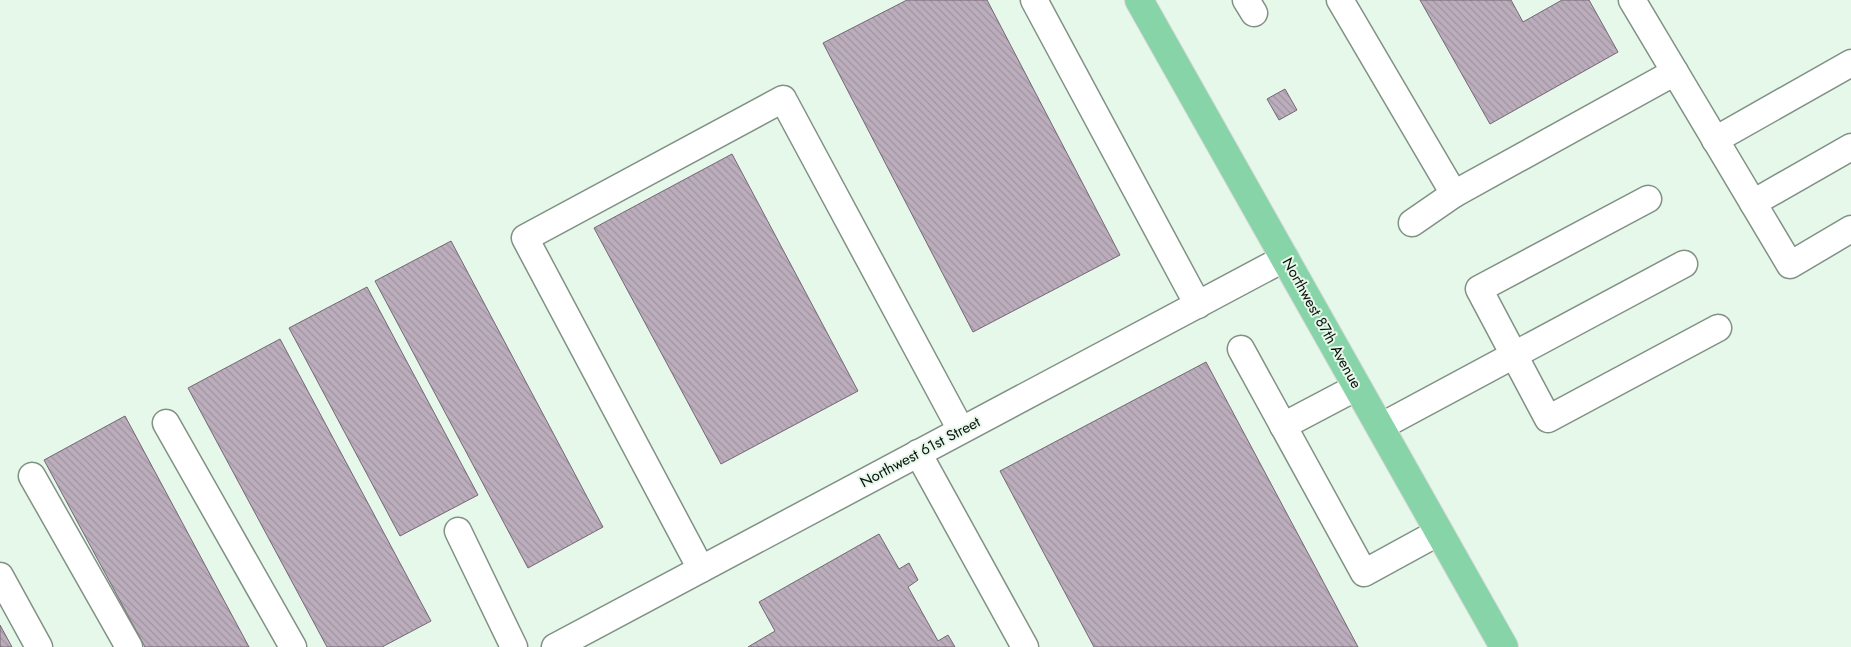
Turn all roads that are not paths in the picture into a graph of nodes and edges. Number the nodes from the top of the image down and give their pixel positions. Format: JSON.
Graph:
{"nodes":[{"id":1,"x":1034,"y":0,"type":"edge"},
{"id":2,"x":1139,"y":0,"type":"edge"},
{"id":3,"x":1340,"y":0,"type":"edge"},
{"id":4,"x":1632,"y":0,"type":"edge"},
{"id":5,"x":1851,"y":63,"type":"edge"},
{"id":6,"x":1675,"y":72,"type":"junction"},
{"id":7,"x":1715,"y":140,"type":"junction"},
{"id":8,"x":1851,"y":147,"type":"edge"},
{"id":9,"x":1454,"y":194,"type":"junction"},
{"id":10,"x":1648,"y":199,"type":"dead end"},
{"id":11,"x":1753,"y":202,"type":"junction"},
{"id":12,"x":1412,"y":223,"type":"dead end"},
{"id":13,"x":1851,"y":229,"type":"edge"},
{"id":14,"x":1285,"y":258,"type":"junction"},
{"id":15,"x":1684,"y":264,"type":"dead end"},
{"id":16,"x":1198,"y":305,"type":"junction"},
{"id":17,"x":1718,"y":328,"type":"dead end"},
{"id":18,"x":1242,"y":349,"type":"dead end"},
{"id":19,"x":1514,"y":355,"type":"junction"},
{"id":20,"x":1357,"y":386,"type":"junction"},
{"id":21,"x":166,"y":423,"type":"dead end"},
{"id":22,"x":1283,"y":426,"type":"junction"},
{"id":23,"x":1380,"y":427,"type":"junction"},
{"id":24,"x":961,"y":430,"type":"junction"},
{"id":25,"x":918,"y":453,"type":"junction"},
{"id":26,"x":32,"y":476,"type":"dead end"},
{"id":27,"x":458,"y":531,"type":"dead end"},
{"id":28,"x":1439,"y":532,"type":"junction"},
{"id":29,"x":701,"y":569,"type":"junction"},
{"id":30,"x":0,"y":576,"type":"edge"},
{"id":31,"x":561,"y":646,"type":"edge"},
{"id":32,"x":39,"y":647,"type":"edge"},
{"id":33,"x":129,"y":647,"type":"edge"},
{"id":34,"x":294,"y":647,"type":"edge"},
{"id":35,"x":514,"y":647,"type":"edge"},
{"id":36,"x":1024,"y":647,"type":"edge"},
{"id":37,"x":1504,"y":647,"type":"edge"}],
"edges":[{"from":1,"to":16,"type":"street"},
{"from":2,"to":14,"type":"main road","name":"Northwest 87th Avenue"},
{"from":3,"to":9,"type":"street"},
{"from":4,"to":6,"type":"street"},
{"from":5,"to":7,"type":"street"},
{"from":6,"to":7,"type":"street"},
{"from":6,"to":9,"type":"street"},
{"from":7,"to":11,"type":"street"},
{"from":8,"to":11,"type":"street"},
{"from":9,"to":12,"type":"street"},
{"from":10,"to":19,"type":"street"},
{"from":11,"to":13,"type":"street"},
{"from":14,"to":16,"type":"street","name":"Northwest 61st Street"},
{"from":14,"to":20,"type":"main road","name":"Northwest 87th Avenue"},
{"from":15,"to":19,"type":"street"},
{"from":16,"to":24,"type":"street","name":"Northwest 61st Street"},
{"from":17,"to":19,"type":"street"},
{"from":18,"to":22,"type":"street"},
{"from":19,"to":23,"type":"street"},
{"from":20,"to":22,"type":"street"},
{"from":20,"to":23,"type":"main road","name":"Northwest 87th Avenue"},
{"from":21,"to":34,"type":"street"},
{"from":22,"to":28,"type":"street"},
{"from":23,"to":28,"type":"main road","name":"Northwest 87th Avenue"},
{"from":24,"to":25,"type":"street","name":"Northwest 61st Street"},
{"from":24,"to":29,"type":"street"},
{"from":25,"to":29,"type":"street","name":"Northwest 61st Street"},
{"from":25,"to":36,"type":"street"},
{"from":26,"to":33,"type":"street"},
{"from":27,"to":35,"type":"street"},
{"from":28,"to":37,"type":"main road","name":"Northwest 87th Avenue"},
{"from":29,"to":31,"type":"street","name":"Northwest 61st Street"},
{"from":30,"to":32,"type":"street"}]}
